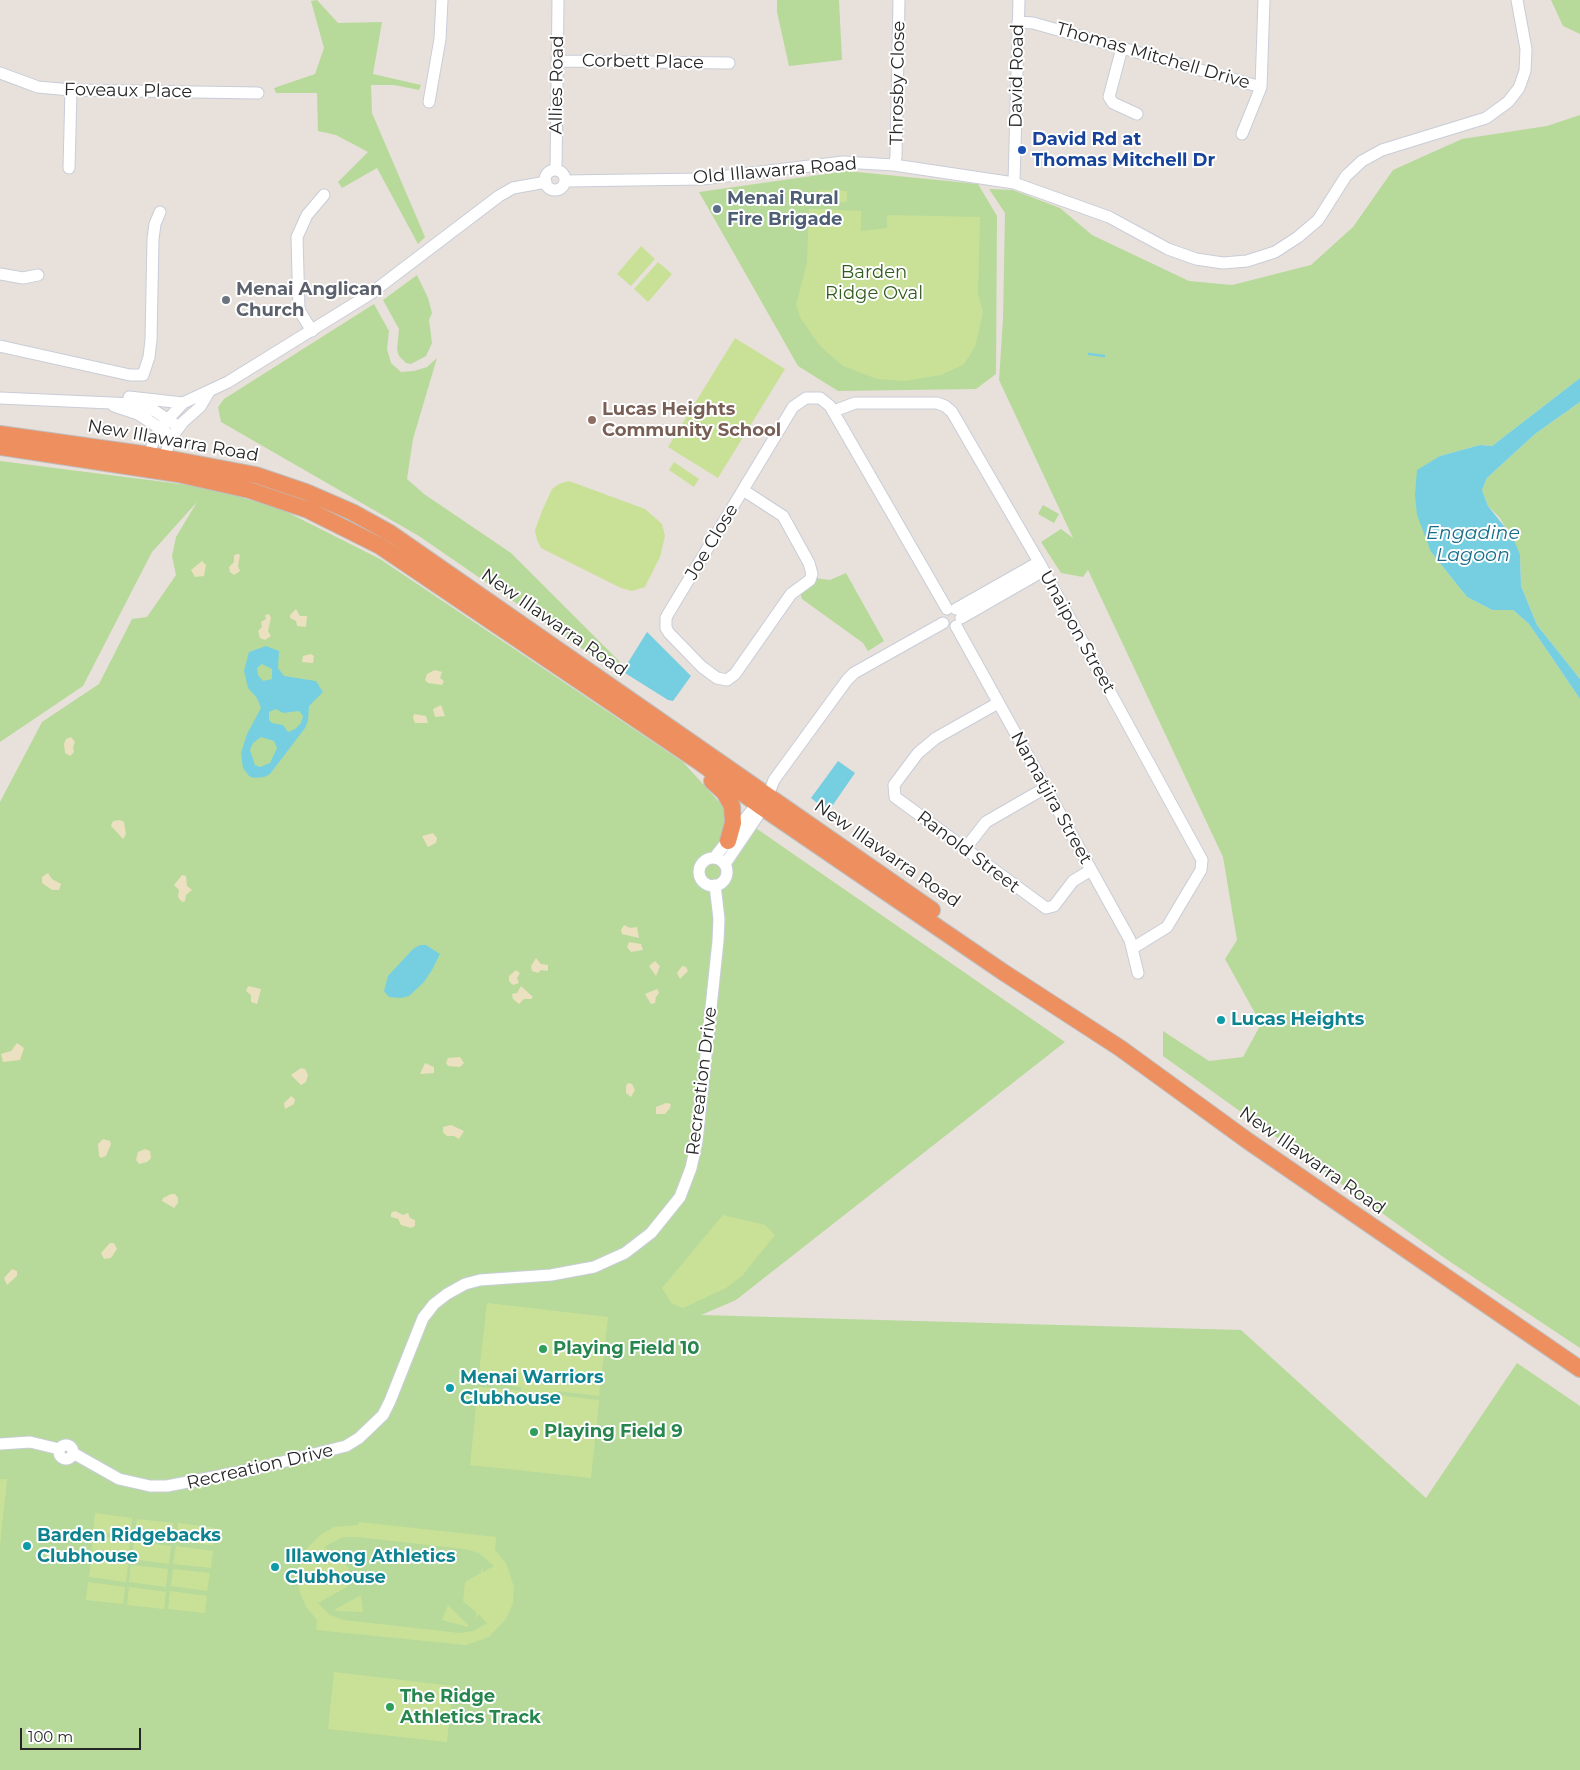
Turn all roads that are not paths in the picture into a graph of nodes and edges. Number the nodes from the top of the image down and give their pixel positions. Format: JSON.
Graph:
{"nodes":[{"id":1,"x":442,"y":0,"type":"edge"},
{"id":2,"x":558,"y":0,"type":"edge"},
{"id":3,"x":899,"y":0,"type":"edge"},
{"id":4,"x":1019,"y":0,"type":"edge"},
{"id":5,"x":1264,"y":0,"type":"edge"},
{"id":6,"x":1517,"y":0,"type":"edge"},
{"id":7,"x":1018,"y":22,"type":"junction"},
{"id":8,"x":1122,"y":48,"type":"junction"},
{"id":9,"x":557,"y":61,"type":"junction"},
{"id":10,"x":729,"y":63,"type":"dead end"},
{"id":11,"x":0,"y":74,"type":"edge"},
{"id":12,"x":1261,"y":87,"type":"junction"},
{"id":13,"x":70,"y":90,"type":"junction"},
{"id":14,"x":258,"y":93,"type":"dead end"},
{"id":15,"x":429,"y":102,"type":"dead end"},
{"id":16,"x":1137,"y":114,"type":"dead end"},
{"id":17,"x":1242,"y":134,"type":"dead end"},
{"id":18,"x":894,"y":165,"type":"junction"},
{"id":19,"x":69,"y":168,"type":"dead end"},
{"id":20,"x":556,"y":170,"type":"junction"},
{"id":21,"x":565,"y":181,"type":"junction"},
{"id":22,"x":546,"y":182,"type":"junction"},
{"id":23,"x":1014,"y":183,"type":"junction"},
{"id":24,"x":324,"y":195,"type":"dead end"},
{"id":25,"x":160,"y":212,"type":"dead end"},
{"id":26,"x":0,"y":274,"type":"edge"},
{"id":27,"x":38,"y":276,"type":"dead end"},
{"id":28,"x":312,"y":331,"type":"junction"},
{"id":29,"x":0,"y":346,"type":"edge"},
{"id":30,"x":210,"y":392,"type":"junction"},
{"id":31,"x":0,"y":393,"type":"edge"},
{"id":32,"x":814,"y":397,"type":"joint"},
{"id":33,"x":0,"y":398,"type":"edge"},
{"id":34,"x":14,"y":398,"type":"junction"},
{"id":35,"x":105,"y":402,"type":"junction"},
{"id":36,"x":183,"y":403,"type":"junction"},
{"id":37,"x":834,"y":411,"type":"junction"},
{"id":38,"x":164,"y":423,"type":"junction"},
{"id":39,"x":176,"y":432,"type":"junction"},
{"id":40,"x":0,"y":434,"type":"edge"},
{"id":41,"x":0,"y":447,"type":"edge"},
{"id":42,"x":155,"y":463,"type":"junction"},
{"id":43,"x":743,"y":490,"type":"junction"},
{"id":44,"x":1041,"y":566,"type":"junction"},
{"id":45,"x":955,"y":616,"type":"junction"},
{"id":46,"x":998,"y":703,"type":"junction"},
{"id":47,"x":698,"y":761,"type":"junction"},
{"id":48,"x":1045,"y":788,"type":"junction"},
{"id":49,"x":762,"y":802,"type":"junction"},
{"id":50,"x":728,"y":841,"type":"junction"},
{"id":51,"x":965,"y":849,"type":"junction"},
{"id":52,"x":714,"y":858,"type":"junction"},
{"id":53,"x":725,"y":864,"type":"junction"},
{"id":54,"x":1091,"y":870,"type":"junction"},
{"id":55,"x":715,"y":885,"type":"junction"},
{"id":56,"x":1133,"y":948,"type":"junction"},
{"id":57,"x":1138,"y":973,"type":"dead end"},
{"id":58,"x":1580,"y":1369,"type":"edge"},
{"id":59,"x":0,"y":1444,"type":"edge"}],
"edges":[{"from":1,"to":15,"type":"street"},
{"from":2,"to":9,"type":"street","name":"Allies Road"},
{"from":3,"to":18,"type":"street","name":"Throsby Close"},
{"from":4,"to":7,"type":"street","name":"David Road"},
{"from":5,"to":12,"type":"street","name":"Thomas Mitchell Drive"},
{"from":6,"to":23,"type":"street"},
{"from":7,"to":8,"type":"street","name":"Thomas Mitchell Drive"},
{"from":7,"to":23,"type":"street","name":"David Road"},
{"from":8,"to":12,"type":"street","name":"Thomas Mitchell Drive"},
{"from":8,"to":16,"type":"street"},
{"from":9,"to":10,"type":"street","name":"Corbett Place"},
{"from":9,"to":20,"type":"street","name":"Allies Road"},
{"from":11,"to":13,"type":"street","name":"Foveaux Place"},
{"from":12,"to":17,"type":"street"},
{"from":13,"to":14,"type":"street","name":"Foveaux Place"},
{"from":13,"to":19,"type":"street"},
{"from":18,"to":21,"type":"street","name":"Old Illawarra Road"},
{"from":18,"to":23,"type":"street","name":"Old Illawarra Road"},
{"from":20,"to":21,"type":"street"},
{"from":20,"to":22,"type":"street"},
{"from":21,"to":22,"type":"street"},
{"from":22,"to":28,"type":"street"},
{"from":24,"to":28,"type":"street"},
{"from":25,"to":29,"type":"street"},
{"from":26,"to":27,"type":"street"},
{"from":28,"to":30,"type":"street"},
{"from":30,"to":36,"type":"street"},
{"from":30,"to":39,"type":"street"},
{"from":31,"to":34,"type":"street"},
{"from":32,"to":37,"type":"street","name":"Namatjira Street"},
{"from":32,"to":43,"type":"street","name":"Joe Close"},
{"from":33,"to":34,"type":"street"},
{"from":34,"to":35,"type":"street"},
{"from":35,"to":36,"type":"street"},
{"from":35,"to":38,"type":"street"},
{"from":36,"to":38,"type":"street"},
{"from":37,"to":44,"type":"street","name":"Unaipon Street"},
{"from":37,"to":45,"type":"street","name":"Namatjira Street"},
{"from":38,"to":39,"type":"street"},
{"from":38,"to":42,"type":"street"},
{"from":39,"to":42,"type":"street"},
{"from":40,"to":42,"type":"highway","name":"New Illawarra Road"},
{"from":41,"to":42,"type":"highway","name":"New Illawarra Road"},
{"from":42,"to":47,"type":"highway","name":"New Illawarra Road"},
{"from":42,"to":49,"type":"highway","name":"New Illawarra Road"},
{"from":43,"to":43,"type":"street","name":"Joe Close"},
{"from":44,"to":45,"type":"street"},
{"from":44,"to":56,"type":"street","name":"Unaipon Street"},
{"from":45,"to":46,"type":"street","name":"Namatjira Street"},
{"from":45,"to":49,"type":"street"},
{"from":46,"to":48,"type":"street","name":"Namatjira Street"},
{"from":46,"to":51,"type":"street","name":"Ranold Street"},
{"from":47,"to":49,"type":"highway","name":"New Illawarra Road"},
{"from":47,"to":50,"type":"highway"},
{"from":48,"to":51,"type":"street"},
{"from":48,"to":54,"type":"street","name":"Namatjira Street"},
{"from":49,"to":50,"type":"street"},
{"from":49,"to":53,"type":"street"},
{"from":49,"to":58,"type":"highway","name":"New Illawarra Road"},
{"from":50,"to":52,"type":"street"},
{"from":51,"to":54,"type":"street","name":"Ranold Street"},
{"from":52,"to":53,"type":"street"},
{"from":52,"to":55,"type":"street"},
{"from":53,"to":55,"type":"street"},
{"from":54,"to":56,"type":"street","name":"Namatjira Street"},
{"from":55,"to":59,"type":"street","name":"Recreation Drive"},
{"from":56,"to":57,"type":"street","name":"Namatjira Street"}]}
